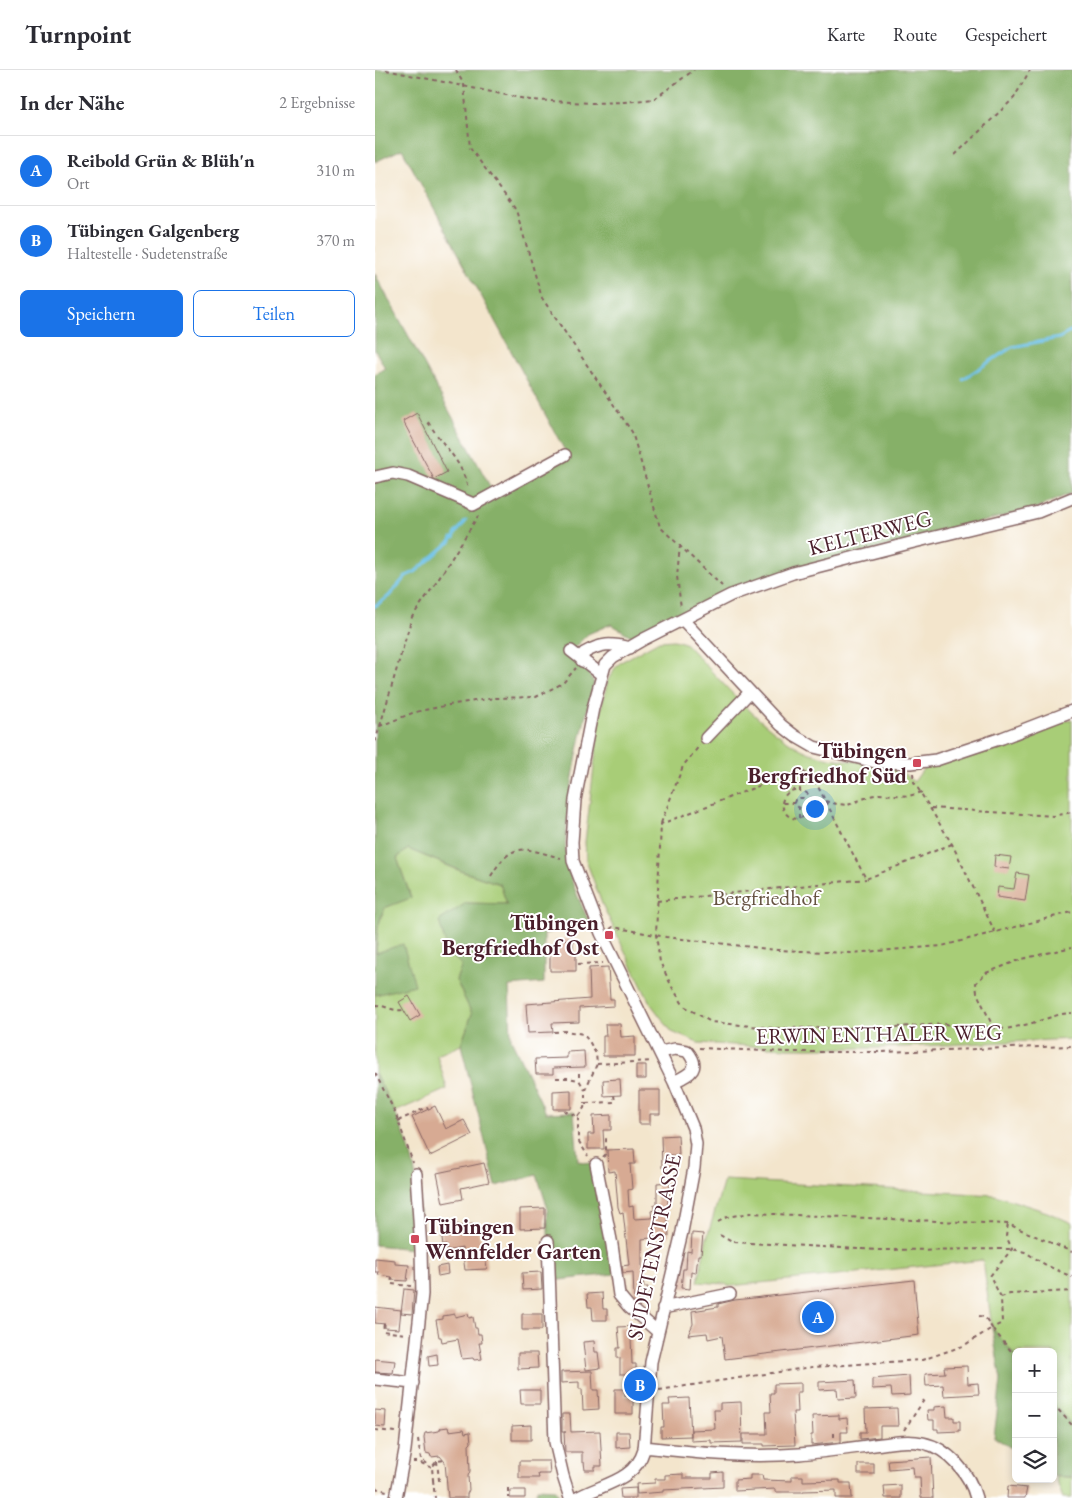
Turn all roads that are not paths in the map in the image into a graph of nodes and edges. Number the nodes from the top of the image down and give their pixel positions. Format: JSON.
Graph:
{"nodes":[{"id":1,"x":565,"y":455,"type":"dead end"},
{"id":2,"x":375,"y":477,"type":"edge"},
{"id":3,"x":1072,"y":498,"type":"edge"},
{"id":4,"x":683,"y":620,"type":"junction"},
{"id":5,"x":630,"y":648,"type":"junction"},
{"id":6,"x":571,"y":651,"type":"dead end"},
{"id":7,"x":582,"y":661,"type":"junction"},
{"id":8,"x":602,"y":675,"type":"junction"},
{"id":9,"x":750,"y":692,"type":"junction"},
{"id":10,"x":1072,"y":711,"type":"edge"},
{"id":11,"x":706,"y":738,"type":"road end"},
{"id":12,"x":662,"y":1057,"type":"junction"},
{"id":13,"x":674,"y":1082,"type":"junction"},
{"id":14,"x":596,"y":1164,"type":"road end"},
{"id":15,"x":416,"y":1174,"type":"road end"},
{"id":16,"x":548,"y":1241,"type":"dead end"},
{"id":17,"x":730,"y":1294,"type":"dead end"},
{"id":18,"x":663,"y":1308,"type":"junction"},
{"id":19,"x":657,"y":1330,"type":"junction"},
{"id":20,"x":375,"y":1380,"type":"edge"},
{"id":21,"x":413,"y":1383,"type":"junction"},
{"id":22,"x":644,"y":1447,"type":"junction"},
{"id":23,"x":396,"y":1498,"type":"edge"},
{"id":24,"x":571,"y":1498,"type":"edge"},
{"id":25,"x":577,"y":1498,"type":"edge"},
{"id":26,"x":976,"y":1498,"type":"edge"}],
"edges":[{"from":1,"to":2,"type":"street"},
{"from":3,"to":4,"type":"street","name":"KELTERWEG"},
{"from":4,"to":5,"type":"street","name":"SUDETENSTRASSE"},
{"from":4,"to":9,"type":"street"},
{"from":5,"to":7,"type":"street"},
{"from":5,"to":8,"type":"street","name":"SUDETENSTRASSE"},
{"from":6,"to":7,"type":"street"},
{"from":7,"to":8,"type":"street"},
{"from":8,"to":12,"type":"street","name":"SUDETENSTRASSE"},
{"from":9,"to":10,"type":"street"},
{"from":9,"to":11,"type":"street"},
{"from":12,"to":13,"type":"street","name":"SUDETENSTRASSE"},
{"from":12,"to":13,"type":"street"},
{"from":13,"to":18,"type":"street","name":"SUDETENSTRASSE"},
{"from":14,"to":19,"type":"street"},
{"from":15,"to":21,"type":"street"},
{"from":16,"to":24,"type":"street"},
{"from":17,"to":18,"type":"street"},
{"from":18,"to":19,"type":"street","name":"SUDETENSTRASSE"},
{"from":19,"to":22,"type":"street","name":"SUDETENSTRASSE"},
{"from":20,"to":21,"type":"street"},
{"from":21,"to":23,"type":"street"},
{"from":22,"to":25,"type":"street","name":"SUDETENSTRASSE"},
{"from":22,"to":26,"type":"street"}]}
